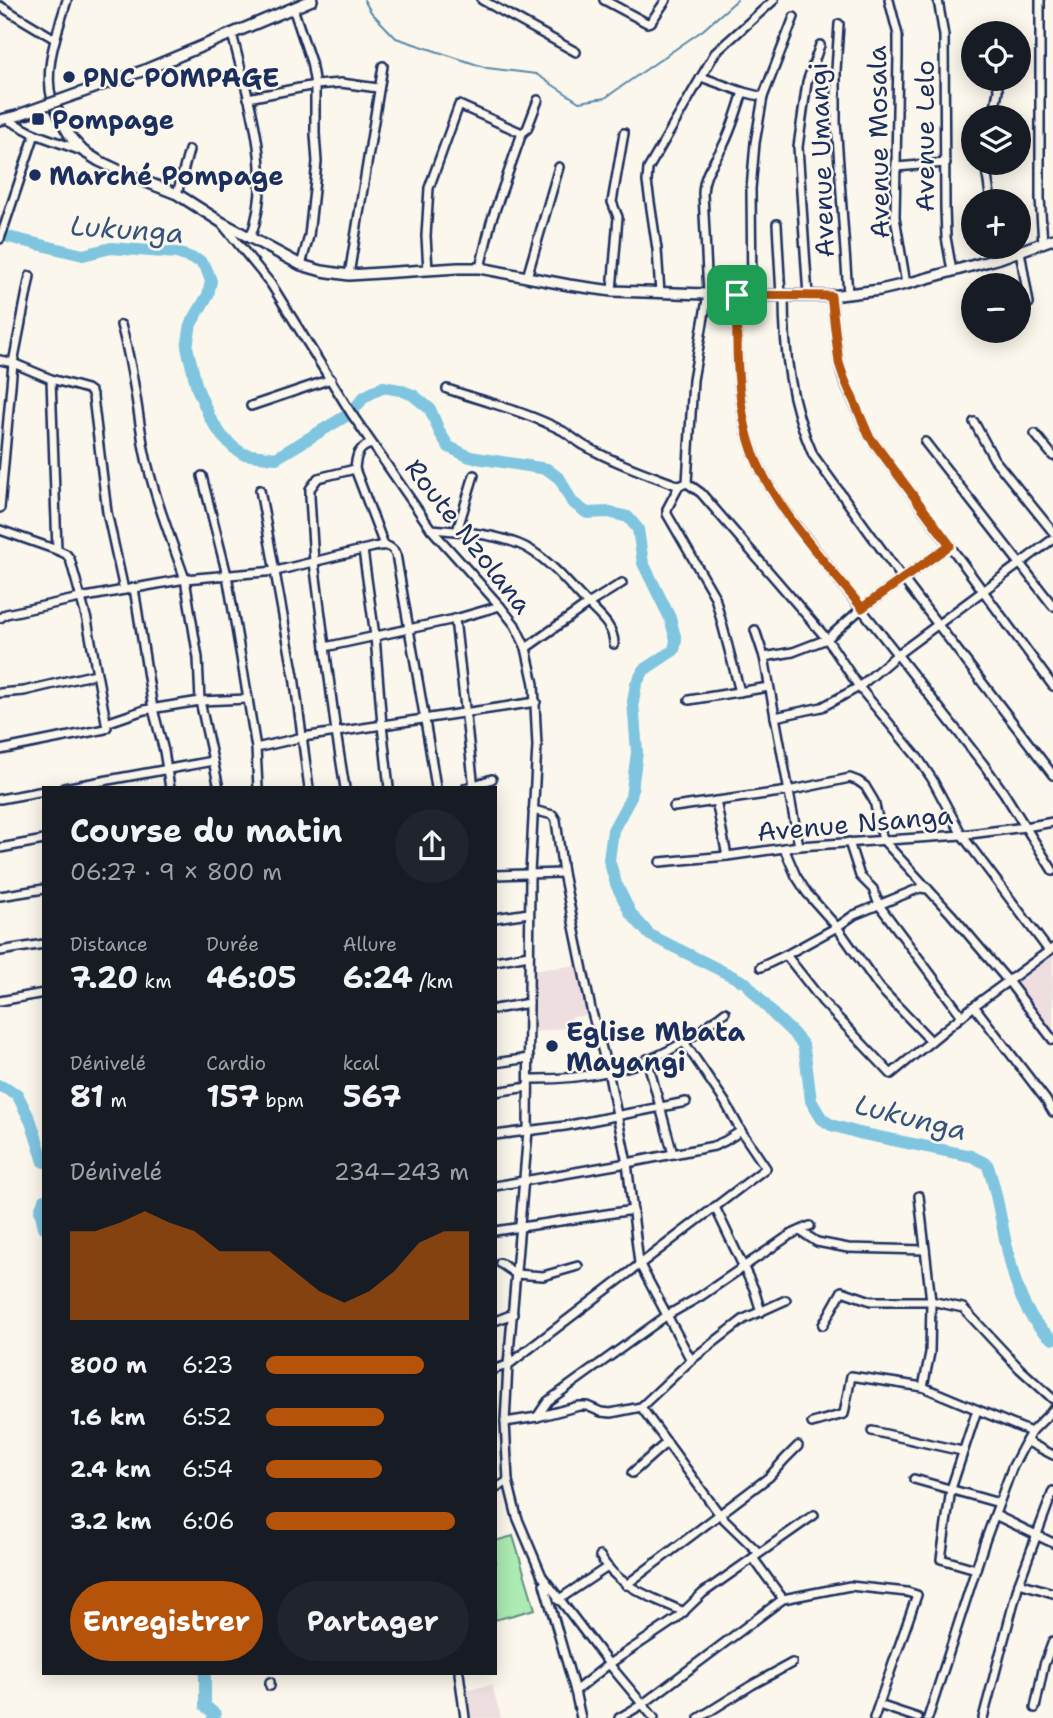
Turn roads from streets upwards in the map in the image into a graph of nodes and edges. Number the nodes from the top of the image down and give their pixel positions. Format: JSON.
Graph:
{"nodes":[{"id":1,"x":66,"y":0,"type":"edge"},
{"id":2,"x":312,"y":0,"type":"edge"},
{"id":3,"x":482,"y":0,"type":"edge"},
{"id":4,"x":604,"y":0,"type":"edge"},
{"id":5,"x":666,"y":0,"type":"edge"},
{"id":6,"x":774,"y":0,"type":"edge"},
{"id":7,"x":889,"y":0,"type":"edge"},
{"id":8,"x":938,"y":0,"type":"edge"},
{"id":9,"x":1040,"y":0,"type":"edge"},
{"id":10,"x":0,"y":6,"type":"edge"},
{"id":11,"x":293,"y":8,"type":"junction"},
{"id":12,"x":794,"y":17,"type":"dead end"},
{"id":13,"x":839,"y":24,"type":"dead end"},
{"id":14,"x":232,"y":33,"type":"junction"},
{"id":15,"x":55,"y":39,"type":"junction"},
{"id":16,"x":820,"y":45,"type":"dead end"},
{"id":17,"x":576,"y":52,"type":"dead end"},
{"id":18,"x":383,"y":66,"type":"dead end"},
{"id":19,"x":702,"y":77,"type":"junction"},
{"id":20,"x":316,"y":85,"type":"junction"},
{"id":21,"x":97,"y":87,"type":"junction"},
{"id":22,"x":379,"y":88,"type":"junction"},
{"id":23,"x":743,"y":92,"type":"junction"},
{"id":24,"x":763,"y":97,"type":"junction"},
{"id":25,"x":248,"y":98,"type":"junction"},
{"id":26,"x":538,"y":100,"type":"dead end"},
{"id":27,"x":54,"y":103,"type":"junction"},
{"id":28,"x":22,"y":114,"type":"junction"},
{"id":29,"x":3,"y":120,"type":"edge"},
{"id":30,"x":522,"y":133,"type":"junction"},
{"id":31,"x":625,"y":133,"type":"dead end"},
{"id":32,"x":35,"y":134,"type":"junction"},
{"id":33,"x":189,"y":150,"type":"dead end"},
{"id":34,"x":83,"y":151,"type":"junction"},
{"id":35,"x":946,"y":163,"type":"junction"},
{"id":36,"x":559,"y":167,"type":"dead end"},
{"id":37,"x":896,"y":167,"type":"junction"},
{"id":38,"x":177,"y":194,"type":"junction"},
{"id":39,"x":220,"y":222,"type":"junction"},
{"id":40,"x":777,"y":224,"type":"dead end"},
{"id":41,"x":0,"y":239,"type":"edge"},
{"id":42,"x":250,"y":239,"type":"junction"},
{"id":43,"x":1048,"y":241,"type":"edge"},
{"id":44,"x":1031,"y":247,"type":"edge"},
{"id":45,"x":996,"y":259,"type":"edge"},
{"id":46,"x":301,"y":265,"type":"junction"},
{"id":47,"x":480,"y":268,"type":"junction"},
{"id":48,"x":428,"y":270,"type":"junction"},
{"id":49,"x":952,"y":271,"type":"junction"},
{"id":50,"x":349,"y":275,"type":"junction"},
{"id":51,"x":30,"y":276,"type":"dead end"},
{"id":52,"x":527,"y":277,"type":"junction"},
{"id":53,"x":906,"y":284,"type":"junction"},
{"id":54,"x":612,"y":290,"type":"junction"},
{"id":55,"x":660,"y":292,"type":"junction"},
{"id":56,"x":708,"y":294,"type":"junction"},
{"id":57,"x":848,"y":294,"type":"junction"},
{"id":58,"x":737,"y":295,"type":"junction"},
{"id":59,"x":752,"y":295,"type":"junction"},
{"id":60,"x":783,"y":296,"type":"junction"},
{"id":61,"x":808,"y":296,"type":"junction"},
{"id":62,"x":831,"y":296,"type":"junction"},
{"id":63,"x":121,"y":326,"type":"dead end"},
{"id":64,"x":0,"y":360,"type":"edge"},
{"id":65,"x":13,"y":363,"type":"junction"},
{"id":66,"x":51,"y":379,"type":"junction"},
{"id":67,"x":331,"y":379,"type":"junction"},
{"id":68,"x":447,"y":389,"type":"dead end"},
{"id":69,"x":251,"y":406,"type":"dead end"},
{"id":70,"x":974,"y":422,"type":"dead end"},
{"id":71,"x":1035,"y":434,"type":"dead end"},
{"id":72,"x":925,"y":442,"type":"dead end"},
{"id":73,"x":372,"y":444,"type":"junction"},
{"id":74,"x":1053,"y":456,"type":"edge"},
{"id":75,"x":355,"y":469,"type":"junction"},
{"id":76,"x":474,"y":475,"type":"dead end"},
{"id":77,"x":202,"y":476,"type":"dead end"},
{"id":78,"x":683,"y":484,"type":"junction"},
{"id":79,"x":260,"y":490,"type":"dead end"},
{"id":80,"x":0,"y":508,"type":"edge"},
{"id":81,"x":431,"y":529,"type":"junction"},
{"id":82,"x":0,"y":530,"type":"edge"},
{"id":83,"x":457,"y":531,"type":"junction"},
{"id":84,"x":1053,"y":532,"type":"edge"},
{"id":85,"x":1053,"y":539,"type":"edge"},
{"id":86,"x":384,"y":545,"type":"junction"},
{"id":87,"x":950,"y":545,"type":"junction"},
{"id":88,"x":57,"y":550,"type":"junction"},
{"id":89,"x":363,"y":550,"type":"junction"},
{"id":90,"x":314,"y":562,"type":"junction"},
{"id":91,"x":1020,"y":564,"type":"junction"},
{"id":92,"x":276,"y":571,"type":"junction"},
{"id":93,"x":227,"y":575,"type":"junction"},
{"id":94,"x":185,"y":579,"type":"junction"},
{"id":95,"x":903,"y":579,"type":"junction"},
{"id":96,"x":622,"y":583,"type":"dead end"},
{"id":97,"x":134,"y":588,"type":"junction"},
{"id":98,"x":124,"y":590,"type":"junction"},
{"id":99,"x":982,"y":590,"type":"junction"},
{"id":100,"x":80,"y":598,"type":"junction"},
{"id":101,"x":588,"y":604,"type":"junction"},
{"id":102,"x":500,"y":606,"type":"junction"},
{"id":103,"x":1053,"y":607,"type":"edge"},
{"id":104,"x":862,"y":608,"type":"junction"},
{"id":105,"x":0,"y":618,"type":"edge"},
{"id":106,"x":455,"y":619,"type":"junction"},
{"id":107,"x":938,"y":625,"type":"junction"},
{"id":108,"x":408,"y":629,"type":"junction"},
{"id":109,"x":755,"y":630,"type":"dead end"},
{"id":110,"x":375,"y":636,"type":"junction"},
{"id":111,"x":827,"y":639,"type":"junction"},
{"id":112,"x":614,"y":644,"type":"dead end"},
{"id":113,"x":325,"y":647,"type":"junction"},
{"id":114,"x":526,"y":648,"type":"junction"},
{"id":115,"x":898,"y":654,"type":"junction"},
{"id":116,"x":764,"y":657,"type":"junction"},
{"id":117,"x":96,"y":674,"type":"junction"},
{"id":118,"x":1053,"y":686,"type":"edge"},
{"id":119,"x":769,"y":687,"type":"junction"},
{"id":120,"x":859,"y":687,"type":"junction"},
{"id":121,"x":740,"y":692,"type":"junction"},
{"id":122,"x":0,"y":693,"type":"edge"},
{"id":123,"x":248,"y":699,"type":"junction"},
{"id":124,"x":689,"y":700,"type":"dead end"},
{"id":125,"x":200,"y":701,"type":"junction"},
{"id":126,"x":536,"y":702,"type":"junction"},
{"id":127,"x":153,"y":709,"type":"junction"},
{"id":128,"x":466,"y":712,"type":"junction"},
{"id":129,"x":775,"y":717,"type":"junction"},
{"id":130,"x":426,"y":718,"type":"junction"},
{"id":131,"x":106,"y":723,"type":"junction"},
{"id":132,"x":382,"y":725,"type":"junction"},
{"id":133,"x":336,"y":732,"type":"junction"},
{"id":134,"x":303,"y":737,"type":"junction"},
{"id":135,"x":256,"y":748,"type":"junction"},
{"id":136,"x":0,"y":750,"type":"edge"},
{"id":137,"x":213,"y":761,"type":"junction"},
{"id":138,"x":167,"y":768,"type":"junction"},
{"id":139,"x":1053,"y":775,"type":"edge"},
{"id":140,"x":119,"y":778,"type":"junction"},
{"id":141,"x":492,"y":779,"type":"dead end"},
{"id":142,"x":75,"y":786,"type":"edge"},
{"id":143,"x":121,"y":786,"type":"edge"},
{"id":144,"x":170,"y":786,"type":"edge"},
{"id":145,"x":219,"y":786,"type":"edge"},
{"id":146,"x":258,"y":786,"type":"edge"},
{"id":147,"x":309,"y":786,"type":"edge"},
{"id":148,"x":345,"y":786,"type":"edge"},
{"id":149,"x":389,"y":786,"type":"edge"},
{"id":150,"x":436,"y":786,"type":"edge"},
{"id":151,"x":471,"y":786,"type":"edge"},
{"id":152,"x":474,"y":786,"type":"edge"},
{"id":153,"x":788,"y":790,"type":"junction"},
{"id":154,"x":42,"y":791,"type":"edge"},
{"id":155,"x":0,"y":799,"type":"edge"},
{"id":156,"x":716,"y":801,"type":"junction"},
{"id":157,"x":674,"y":807,"type":"dead end"},
{"id":158,"x":533,"y":810,"type":"junction"},
{"id":159,"x":1053,"y":822,"type":"edge"},
{"id":160,"x":1024,"y":827,"type":"junction"},
{"id":161,"x":962,"y":835,"type":"junction"},
{"id":162,"x":42,"y":840,"type":"edge"},
{"id":163,"x":883,"y":840,"type":"junction"},
{"id":164,"x":849,"y":842,"type":"junction"},
{"id":165,"x":799,"y":846,"type":"junction"},
{"id":166,"x":0,"y":848,"type":"edge"},
{"id":167,"x":784,"y":848,"type":"junction"},
{"id":168,"x":727,"y":856,"type":"junction"},
{"id":169,"x":660,"y":862,"type":"dead end"},
{"id":170,"x":1053,"y":871,"type":"edge"},
{"id":171,"x":530,"y":873,"type":"junction"},
{"id":172,"x":563,"y":873,"type":"junction"},
{"id":173,"x":497,"y":875,"type":"edge"},
{"id":174,"x":42,"y":888,"type":"edge"},
{"id":175,"x":928,"y":889,"type":"junction"},
{"id":176,"x":0,"y":896,"type":"edge"},
{"id":177,"x":879,"y":905,"type":"junction"},
{"id":178,"x":529,"y":913,"type":"junction"},
{"id":179,"x":497,"y":918,"type":"edge"},
{"id":180,"x":836,"y":928,"type":"junction"},
{"id":181,"x":42,"y":944,"type":"edge"},
{"id":182,"x":1051,"y":949,"type":"edge"},
{"id":183,"x":0,"y":951,"type":"edge"},
{"id":184,"x":529,"y":955,"type":"junction"},
{"id":185,"x":786,"y":955,"type":"junction"},
{"id":186,"x":497,"y":961,"type":"edge"},
{"id":187,"x":761,"y":967,"type":"dead end"},
{"id":188,"x":1007,"y":981,"type":"junction"},
{"id":189,"x":42,"y":993,"type":"edge"},
{"id":190,"x":0,"y":1001,"type":"edge"},
{"id":191,"x":529,"y":1003,"type":"junction"},
{"id":192,"x":974,"y":1006,"type":"junction"},
{"id":193,"x":497,"y":1009,"type":"edge"},
{"id":194,"x":725,"y":1013,"type":"dead end"},
{"id":195,"x":962,"y":1016,"type":"junction"},
{"id":196,"x":1053,"y":1040,"type":"edge"},
{"id":197,"x":931,"y":1041,"type":"junction"},
{"id":198,"x":684,"y":1042,"type":"junction"},
{"id":199,"x":529,"y":1058,"type":"junction"},
{"id":200,"x":648,"y":1059,"type":"junction"},
{"id":201,"x":497,"y":1063,"type":"edge"},
{"id":202,"x":608,"y":1072,"type":"junction"},
{"id":203,"x":529,"y":1083,"type":"junction"},
{"id":204,"x":497,"y":1091,"type":"edge"},
{"id":205,"x":687,"y":1102,"type":"dead end"},
{"id":206,"x":661,"y":1107,"type":"junction"},
{"id":207,"x":1053,"y":1112,"type":"edge"},
{"id":208,"x":618,"y":1117,"type":"junction"},
{"id":209,"x":528,"y":1131,"type":"junction"},
{"id":210,"x":741,"y":1131,"type":"junction"},
{"id":211,"x":497,"y":1135,"type":"edge"},
{"id":212,"x":673,"y":1154,"type":"junction"},
{"id":213,"x":627,"y":1163,"type":"junction"},
{"id":214,"x":523,"y":1181,"type":"junction"},
{"id":215,"x":497,"y":1186,"type":"edge"},
{"id":216,"x":919,"y":1196,"type":"dead end"},
{"id":217,"x":715,"y":1207,"type":"junction"},
{"id":218,"x":633,"y":1210,"type":"junction"},
{"id":219,"x":520,"y":1226,"type":"junction"},
{"id":220,"x":810,"y":1226,"type":"dead end"},
{"id":221,"x":497,"y":1231,"type":"edge"},
{"id":222,"x":800,"y":1231,"type":"junction"},
{"id":223,"x":925,"y":1250,"type":"junction"},
{"id":224,"x":517,"y":1258,"type":"junction"},
{"id":225,"x":639,"y":1263,"type":"junction"},
{"id":226,"x":498,"y":1264,"type":"edge"},
{"id":227,"x":578,"y":1266,"type":"dead end"},
{"id":228,"x":744,"y":1267,"type":"junction"},
{"id":229,"x":516,"y":1274,"type":"junction"},
{"id":230,"x":786,"y":1300,"type":"dead end"},
{"id":231,"x":931,"y":1301,"type":"junction"},
{"id":232,"x":761,"y":1312,"type":"junction"},
{"id":233,"x":513,"y":1314,"type":"junction"},
{"id":234,"x":666,"y":1316,"type":"junction"},
{"id":235,"x":497,"y":1320,"type":"edge"},
{"id":236,"x":823,"y":1325,"type":"dead end"},
{"id":237,"x":691,"y":1360,"type":"junction"},
{"id":238,"x":508,"y":1365,"type":"junction"},
{"id":239,"x":497,"y":1369,"type":"edge"},
{"id":240,"x":923,"y":1387,"type":"junction"},
{"id":241,"x":1053,"y":1399,"type":"edge"},
{"id":242,"x":641,"y":1407,"type":"junction"},
{"id":243,"x":976,"y":1409,"type":"junction"},
{"id":244,"x":1053,"y":1410,"type":"edge"},
{"id":245,"x":537,"y":1416,"type":"junction"},
{"id":246,"x":505,"y":1422,"type":"junction"},
{"id":247,"x":811,"y":1423,"type":"dead end"},
{"id":248,"x":872,"y":1431,"type":"dead end"},
{"id":249,"x":1031,"y":1432,"type":"junction"},
{"id":250,"x":1026,"y":1441,"type":"junction"},
{"id":251,"x":667,"y":1442,"type":"junction"},
{"id":252,"x":798,"y":1446,"type":"dead end"},
{"id":253,"x":962,"y":1451,"type":"junction"},
{"id":254,"x":1053,"y":1455,"type":"edge"},
{"id":255,"x":632,"y":1473,"type":"dead end"},
{"id":256,"x":914,"y":1479,"type":"dead end"},
{"id":257,"x":508,"y":1481,"type":"junction"},
{"id":258,"x":497,"y":1488,"type":"edge"},
{"id":259,"x":951,"y":1489,"type":"junction"},
{"id":260,"x":1053,"y":1491,"type":"edge"},
{"id":261,"x":999,"y":1503,"type":"junction"},
{"id":262,"x":814,"y":1515,"type":"dead end"},
{"id":263,"x":995,"y":1515,"type":"junction"},
{"id":264,"x":720,"y":1516,"type":"junction"},
{"id":265,"x":1037,"y":1535,"type":"junction"},
{"id":266,"x":1053,"y":1543,"type":"edge"},
{"id":267,"x":600,"y":1556,"type":"dead end"},
{"id":268,"x":756,"y":1556,"type":"junction"},
{"id":269,"x":606,"y":1568,"type":"junction"},
{"id":270,"x":976,"y":1570,"type":"junction"},
{"id":271,"x":542,"y":1576,"type":"junction"},
{"id":272,"x":1019,"y":1583,"type":"junction"},
{"id":273,"x":626,"y":1585,"type":"junction"},
{"id":274,"x":1053,"y":1593,"type":"edge"},
{"id":275,"x":783,"y":1599,"type":"junction"},
{"id":276,"x":558,"y":1600,"type":"junction"},
{"id":277,"x":684,"y":1612,"type":"junction"},
{"id":278,"x":1053,"y":1641,"type":"edge"},
{"id":279,"x":792,"y":1663,"type":"dead end"},
{"id":280,"x":609,"y":1664,"type":"junction"},
{"id":281,"x":459,"y":1675,"type":"edge"},
{"id":282,"x":575,"y":1691,"type":"junction"},
{"id":283,"x":643,"y":1704,"type":"junction"},
{"id":284,"x":879,"y":1705,"type":"junction"},
{"id":285,"x":1035,"y":1708,"type":"dead end"},
{"id":286,"x":465,"y":1718,"type":"edge"},
{"id":287,"x":581,"y":1718,"type":"edge"},
{"id":288,"x":619,"y":1718,"type":"edge"},
{"id":289,"x":654,"y":1718,"type":"edge"},
{"id":290,"x":699,"y":1718,"type":"edge"},
{"id":291,"x":874,"y":1718,"type":"edge"},
{"id":292,"x":918,"y":1718,"type":"edge"},
{"id":293,"x":928,"y":1718,"type":"edge"},
{"id":294,"x":983,"y":1718,"type":"edge"}],
"edges":[{"from":1,"to":15,"type":"street"},
{"from":2,"to":11,"type":"street"},
{"from":3,"to":17,"type":"street"},
{"from":4,"to":5,"type":"street"},
{"from":6,"to":19,"type":"street"},
{"from":7,"to":37,"type":"street","name":"Avenue Mosala"},
{"from":8,"to":35,"type":"street","name":"Avenue Lelo"},
{"from":9,"to":43,"type":"street"},
{"from":10,"to":15,"type":"street"},
{"from":11,"to":14,"type":"street"},
{"from":11,"to":20,"type":"street"},
{"from":12,"to":24,"type":"street"},
{"from":13,"to":57,"type":"street","name":"Avenue Umangi"},
{"from":14,"to":21,"type":"street"},
{"from":14,"to":25,"type":"street"},
{"from":15,"to":27,"type":"street"},
{"from":16,"to":61,"type":"street"},
{"from":18,"to":22,"type":"street"},
{"from":19,"to":23,"type":"street"},
{"from":19,"to":55,"type":"street"},
{"from":20,"to":22,"type":"street"},
{"from":20,"to":25,"type":"street"},
{"from":20,"to":46,"type":"street"},
{"from":21,"to":27,"type":"street"},
{"from":21,"to":28,"type":"street","bridge":true},
{"from":22,"to":50,"type":"street"},
{"from":23,"to":24,"type":"street"},
{"from":23,"to":56,"type":"street"},
{"from":24,"to":59,"type":"street"},
{"from":25,"to":42,"type":"street"},
{"from":26,"to":30,"type":"street"},
{"from":27,"to":28,"type":"street"},
{"from":27,"to":34,"type":"street"},
{"from":28,"to":29,"type":"street"},
{"from":29,"to":32,"type":"street"},
{"from":30,"to":47,"type":"street"},
{"from":30,"to":48,"type":"street"},
{"from":31,"to":54,"type":"street"},
{"from":32,"to":34,"type":"street"},
{"from":32,"to":41,"type":"street"},
{"from":33,"to":38,"type":"street"},
{"from":34,"to":38,"type":"street"},
{"from":35,"to":37,"type":"street"},
{"from":35,"to":49,"type":"street","name":"Avenue Lelo"},
{"from":36,"to":52,"type":"street"},
{"from":37,"to":53,"type":"street","name":"Avenue Mosala"},
{"from":38,"to":39,"type":"street"},
{"from":39,"to":42,"type":"street"},
{"from":39,"to":67,"type":"street","name":"Route Nzolana"},
{"from":40,"to":60,"type":"street"},
{"from":42,"to":46,"type":"street"},
{"from":43,"to":44,"type":"street"},
{"from":45,"to":49,"type":"street"},
{"from":46,"to":50,"type":"street"},
{"from":47,"to":48,"type":"street"},
{"from":47,"to":52,"type":"street"},
{"from":48,"to":50,"type":"street"},
{"from":49,"to":53,"type":"street"},
{"from":51,"to":65,"type":"street"},
{"from":52,"to":54,"type":"street"},
{"from":53,"to":57,"type":"street"},
{"from":54,"to":55,"type":"street"},
{"from":55,"to":56,"type":"street"},
{"from":56,"to":58,"type":"street"},
{"from":56,"to":78,"type":"street"},
{"from":57,"to":62,"type":"street"},
{"from":58,"to":59,"type":"street"},
{"from":58,"to":104,"type":"street"},
{"from":59,"to":60,"type":"street"},
{"from":60,"to":61,"type":"street"},
{"from":60,"to":95,"type":"street"},
{"from":61,"to":62,"type":"street"},
{"from":62,"to":87,"type":"street"},
{"from":63,"to":94,"type":"street"},
{"from":64,"to":65,"type":"street"},
{"from":65,"to":66,"type":"street"},
{"from":65,"to":80,"type":"street"},
{"from":66,"to":88,"type":"street"},
{"from":66,"to":98,"type":"street"},
{"from":67,"to":69,"type":"street"},
{"from":67,"to":73,"type":"street","name":"Route Nzolana"},
{"from":68,"to":78,"type":"street"},
{"from":70,"to":84,"type":"street"},
{"from":71,"to":74,"type":"street"},
{"from":72,"to":91,"type":"street"},
{"from":73,"to":75,"type":"street"},
{"from":73,"to":81,"type":"street","name":"Route Nzolana"},
{"from":75,"to":86,"type":"street"},
{"from":75,"to":90,"type":"street"},
{"from":76,"to":83,"type":"street"},
{"from":77,"to":93,"type":"street"},
{"from":78,"to":111,"type":"street"},
{"from":78,"to":121,"type":"street"},
{"from":79,"to":92,"type":"street"},
{"from":81,"to":83,"type":"street"},
{"from":81,"to":102,"type":"street","name":"Route Nzolana"},
{"from":82,"to":88,"type":"street"},
{"from":83,"to":101,"type":"street"},
{"from":85,"to":91,"type":"street"},
{"from":86,"to":89,"type":"street"},
{"from":86,"to":108,"type":"street"},
{"from":87,"to":95,"type":"street"},
{"from":87,"to":99,"type":"street"},
{"from":88,"to":100,"type":"street"},
{"from":89,"to":90,"type":"street"},
{"from":89,"to":110,"type":"street"},
{"from":90,"to":92,"type":"street"},
{"from":90,"to":113,"type":"street"},
{"from":91,"to":99,"type":"street"},
{"from":91,"to":103,"type":"street"},
{"from":92,"to":93,"type":"street"},
{"from":92,"to":134,"type":"street"},
{"from":93,"to":94,"type":"street"},
{"from":93,"to":123,"type":"street"},
{"from":94,"to":97,"type":"street"},
{"from":94,"to":125,"type":"street"},
{"from":95,"to":104,"type":"street"},
{"from":95,"to":107,"type":"street"},
{"from":96,"to":101,"type":"street"},
{"from":97,"to":98,"type":"street"},
{"from":97,"to":127,"type":"street"},
{"from":98,"to":100,"type":"street"},
{"from":99,"to":107,"type":"street"},
{"from":99,"to":118,"type":"street"},
{"from":100,"to":105,"type":"street"},
{"from":100,"to":117,"type":"street"},
{"from":101,"to":112,"type":"street"},
{"from":101,"to":114,"type":"street"},
{"from":102,"to":106,"type":"street"},
{"from":102,"to":114,"type":"street","name":"Route Nzolana"},
{"from":104,"to":111,"type":"street"},
{"from":104,"to":115,"type":"street"},
{"from":106,"to":108,"type":"street"},
{"from":106,"to":128,"type":"street"},
{"from":107,"to":115,"type":"street"},
{"from":107,"to":139,"type":"street"},
{"from":108,"to":110,"type":"street"},
{"from":108,"to":130,"type":"street"},
{"from":109,"to":116,"type":"street"},
{"from":110,"to":113,"type":"street"},
{"from":110,"to":132,"type":"street"},
{"from":111,"to":116,"type":"street"},
{"from":111,"to":120,"type":"street"},
{"from":113,"to":133,"type":"street"},
{"from":114,"to":126,"type":"street","name":"Route Nzolana"},
{"from":115,"to":120,"type":"street"},
{"from":115,"to":160,"type":"street"},
{"from":116,"to":119,"type":"street"},
{"from":117,"to":122,"type":"street"},
{"from":117,"to":131,"type":"street"},
{"from":119,"to":121,"type":"street"},
{"from":119,"to":129,"type":"street"},
{"from":120,"to":129,"type":"street"},
{"from":120,"to":161,"type":"street"},
{"from":121,"to":124,"type":"street"},
{"from":123,"to":125,"type":"street"},
{"from":123,"to":135,"type":"street"},
{"from":125,"to":127,"type":"street"},
{"from":125,"to":137,"type":"street"},
{"from":126,"to":128,"type":"street"},
{"from":126,"to":158,"type":"street","name":"Route Nzolana"},
{"from":127,"to":131,"type":"street"},
{"from":127,"to":138,"type":"street"},
{"from":128,"to":130,"type":"street"},
{"from":128,"to":151,"type":"street"},
{"from":129,"to":153,"type":"street"},
{"from":130,"to":132,"type":"street"},
{"from":130,"to":150,"type":"street"},
{"from":131,"to":136,"type":"street"},
{"from":132,"to":133,"type":"street"},
{"from":132,"to":149,"type":"street"},
{"from":133,"to":134,"type":"street"},
{"from":133,"to":148,"type":"street"},
{"from":134,"to":135,"type":"street"},
{"from":134,"to":147,"type":"street"},
{"from":135,"to":146,"type":"street"},
{"from":137,"to":138,"type":"street"},
{"from":137,"to":145,"type":"street"},
{"from":138,"to":140,"type":"street"},
{"from":138,"to":144,"type":"street"},
{"from":140,"to":142,"type":"street"},
{"from":140,"to":143,"type":"street"},
{"from":141,"to":152,"type":"street"},
{"from":153,"to":156,"type":"street"},
{"from":153,"to":163,"type":"street"},
{"from":153,"to":165,"type":"street"},
{"from":154,"to":155,"type":"street"},
{"from":156,"to":157,"type":"street"},
{"from":156,"to":168,"type":"street"},
{"from":158,"to":171,"type":"street","name":"Route Nzolana"},
{"from":158,"to":172,"type":"street"},
{"from":159,"to":160,"type":"street","name":"Avenue Nsanga"},
{"from":160,"to":161,"type":"street","name":"Avenue Nsanga"},
{"from":160,"to":170,"type":"street"},
{"from":161,"to":163,"type":"street","name":"Avenue Nsanga"},
{"from":161,"to":182,"type":"street"},
{"from":162,"to":166,"type":"street"},
{"from":163,"to":164,"type":"street","name":"Avenue Nsanga"},
{"from":163,"to":175,"type":"street"},
{"from":164,"to":165,"type":"street","name":"Avenue Nsanga"},
{"from":164,"to":177,"type":"street"},
{"from":165,"to":167,"type":"street","name":"Avenue Nsanga"},
{"from":167,"to":168,"type":"street","name":"Avenue Nsanga"},
{"from":167,"to":180,"type":"street"},
{"from":168,"to":169,"type":"street","name":"Avenue Nsanga"},
{"from":171,"to":172,"type":"street"},
{"from":171,"to":173,"type":"street"},
{"from":171,"to":178,"type":"street","name":"Route Nzolana"},
{"from":172,"to":202,"type":"street"},
{"from":174,"to":176,"type":"street"},
{"from":175,"to":177,"type":"street"},
{"from":175,"to":188,"type":"street"},
{"from":177,"to":180,"type":"street"},
{"from":177,"to":195,"type":"street"},
{"from":178,"to":179,"type":"street"},
{"from":178,"to":184,"type":"street","name":"Route Nzolana"},
{"from":180,"to":185,"type":"street"},
{"from":180,"to":197,"type":"street"},
{"from":181,"to":183,"type":"street"},
{"from":182,"to":188,"type":"street"},
{"from":184,"to":186,"type":"street"},
{"from":184,"to":191,"type":"street","name":"Route Nzolana"},
{"from":185,"to":187,"type":"street"},
{"from":185,"to":197,"type":"street"},
{"from":188,"to":192,"type":"street"},
{"from":188,"to":196,"type":"street"},
{"from":189,"to":190,"type":"street"},
{"from":191,"to":193,"type":"street"},
{"from":191,"to":199,"type":"street","name":"Route Nzolana"},
{"from":192,"to":195,"type":"street"},
{"from":192,"to":207,"type":"street"},
{"from":194,"to":198,"type":"street"},
{"from":195,"to":197,"type":"street"},
{"from":198,"to":200,"type":"street"},
{"from":198,"to":210,"type":"street"},
{"from":199,"to":201,"type":"street"},
{"from":199,"to":203,"type":"street","name":"Route Nzolana"},
{"from":200,"to":202,"type":"street"},
{"from":200,"to":206,"type":"street"},
{"from":202,"to":203,"type":"street"},
{"from":202,"to":208,"type":"street"},
{"from":203,"to":204,"type":"street"},
{"from":203,"to":209,"type":"street","name":"Route Nzolana"},
{"from":205,"to":206,"type":"street"},
{"from":206,"to":208,"type":"street"},
{"from":206,"to":212,"type":"street"},
{"from":208,"to":209,"type":"street"},
{"from":208,"to":213,"type":"street"},
{"from":209,"to":211,"type":"street"},
{"from":209,"to":214,"type":"street","name":"Route Nzolana"},
{"from":210,"to":212,"type":"street"},
{"from":210,"to":217,"type":"street"},
{"from":212,"to":213,"type":"street"},
{"from":213,"to":214,"type":"street"},
{"from":213,"to":218,"type":"street"},
{"from":214,"to":215,"type":"street"},
{"from":214,"to":219,"type":"street","name":"Route Nzolana"},
{"from":216,"to":223,"type":"street"},
{"from":217,"to":225,"type":"street"},
{"from":217,"to":228,"type":"street"},
{"from":218,"to":219,"type":"street"},
{"from":218,"to":225,"type":"street"},
{"from":219,"to":221,"type":"street"},
{"from":219,"to":224,"type":"street","name":"Route Nzolana"},
{"from":220,"to":222,"type":"street"},
{"from":222,"to":223,"type":"street"},
{"from":222,"to":228,"type":"street"},
{"from":223,"to":231,"type":"street"},
{"from":224,"to":226,"type":"street"},
{"from":224,"to":229,"type":"street","name":"Route Nzolana"},
{"from":225,"to":234,"type":"street"},
{"from":225,"to":238,"type":"street"},
{"from":226,"to":229,"type":"street"},
{"from":227,"to":229,"type":"street"},
{"from":228,"to":232,"type":"street"},
{"from":228,"to":234,"type":"street"},
{"from":229,"to":233,"type":"street","name":"Route Nzolana"},
{"from":230,"to":232,"type":"street"},
{"from":231,"to":236,"type":"street"},
{"from":231,"to":240,"type":"street"},
{"from":231,"to":241,"type":"street"},
{"from":232,"to":237,"type":"street"},
{"from":233,"to":235,"type":"street"},
{"from":233,"to":238,"type":"street","name":"Route Nzolana"},
{"from":234,"to":237,"type":"street"},
{"from":234,"to":245,"type":"street"},
{"from":237,"to":242,"type":"street"},
{"from":238,"to":239,"type":"street"},
{"from":238,"to":246,"type":"street","name":"Route Nzolana"},
{"from":240,"to":243,"type":"street"},
{"from":240,"to":247,"type":"street"},
{"from":242,"to":245,"type":"street"},
{"from":242,"to":251,"type":"street"},
{"from":243,"to":249,"type":"street"},
{"from":243,"to":253,"type":"street"},
{"from":244,"to":249,"type":"street"},
{"from":245,"to":246,"type":"street"},
{"from":246,"to":257,"type":"street","name":"Route Nzolana"},
{"from":248,"to":253,"type":"street"},
{"from":249,"to":250,"type":"street"},
{"from":250,"to":254,"type":"street"},
{"from":250,"to":261,"type":"street"},
{"from":251,"to":255,"type":"street"},
{"from":251,"to":264,"type":"street"},
{"from":252,"to":264,"type":"street"},
{"from":253,"to":259,"type":"street"},
{"from":256,"to":259,"type":"street"},
{"from":257,"to":258,"type":"street"},
{"from":257,"to":271,"type":"street","name":"Route Nzolana"},
{"from":259,"to":261,"type":"street"},
{"from":259,"to":270,"type":"street"},
{"from":260,"to":265,"type":"street"},
{"from":261,"to":263,"type":"street"},
{"from":262,"to":268,"type":"street"},
{"from":263,"to":265,"type":"street"},
{"from":263,"to":270,"type":"street"},
{"from":264,"to":268,"type":"street"},
{"from":264,"to":273,"type":"street"},
{"from":265,"to":266,"type":"street"},
{"from":265,"to":272,"type":"street"},
{"from":267,"to":269,"type":"street"},
{"from":268,"to":275,"type":"street"},
{"from":268,"to":277,"type":"street"},
{"from":269,"to":273,"type":"street"},
{"from":269,"to":276,"type":"street"},
{"from":270,"to":293,"type":"street"},
{"from":271,"to":276,"type":"street","name":"Route Nzolana"},
{"from":271,"to":282,"type":"street"},
{"from":272,"to":274,"type":"street"},
{"from":272,"to":294,"type":"street"},
{"from":273,"to":277,"type":"street"},
{"from":275,"to":283,"type":"street"},
{"from":275,"to":284,"type":"street"},
{"from":276,"to":280,"type":"street","name":"Route Nzolana"},
{"from":277,"to":280,"type":"street"},
{"from":278,"to":285,"type":"street"},
{"from":279,"to":290,"type":"street"},
{"from":280,"to":282,"type":"street"},
{"from":280,"to":283,"type":"street","name":"Route Nzolana"},
{"from":281,"to":286,"type":"street"},
{"from":282,"to":287,"type":"street"},
{"from":283,"to":288,"type":"street"},
{"from":283,"to":289,"type":"street","name":"Route Nzolana"},
{"from":284,"to":291,"type":"street"},
{"from":284,"to":292,"type":"street"}]}
